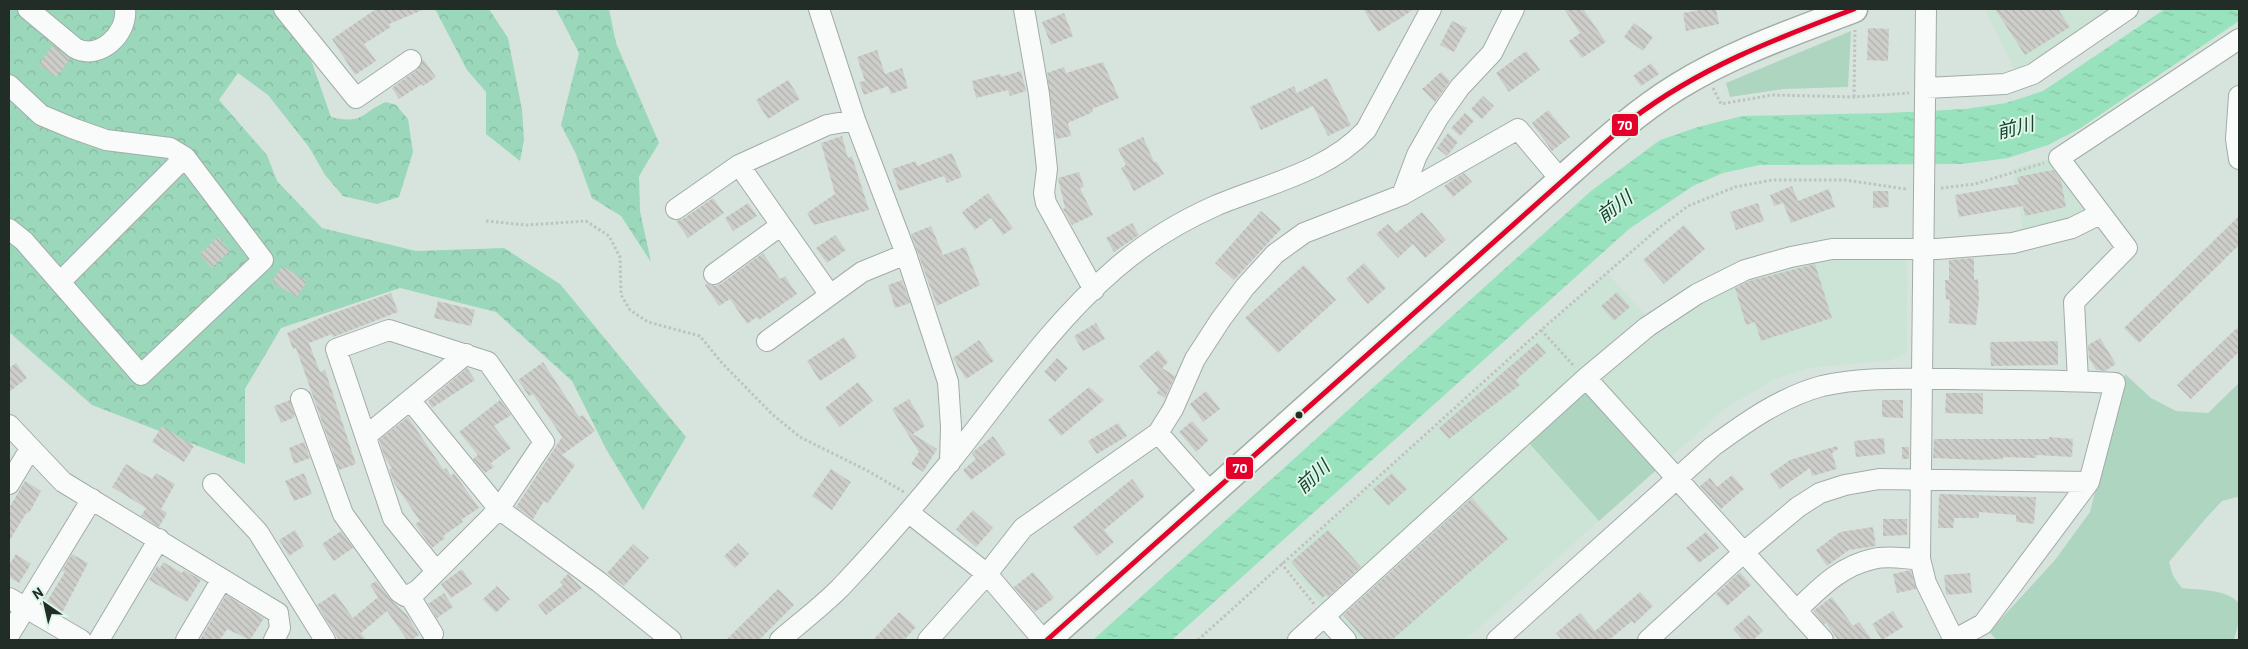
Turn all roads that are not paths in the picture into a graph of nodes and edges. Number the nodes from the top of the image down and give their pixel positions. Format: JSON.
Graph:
{"nodes":[{"id":1,"x":28,"y":9,"type":"edge"},
{"id":2,"x":125,"y":9,"type":"edge"},
{"id":3,"x":284,"y":9,"type":"edge"},
{"id":4,"x":819,"y":9,"type":"edge"},
{"id":5,"x":1024,"y":9,"type":"edge"},
{"id":6,"x":1431,"y":9,"type":"edge"},
{"id":7,"x":1514,"y":9,"type":"edge"},
{"id":8,"x":1926,"y":9,"type":"edge"},
{"id":9,"x":2128,"y":9,"type":"edge"},
{"id":10,"x":1855,"y":18,"type":"edge"},
{"id":11,"x":2239,"y":39,"type":"edge"},
{"id":12,"x":411,"y":60,"type":"dead end"},
{"id":13,"x":9,"y":85,"type":"edge"},
{"id":14,"x":1921,"y":92,"type":"junction"},
{"id":15,"x":2239,"y":96,"type":"edge"},
{"id":16,"x":855,"y":120,"type":"junction"},
{"id":17,"x":185,"y":157,"type":"junction"},
{"id":18,"x":2239,"y":159,"type":"edge"},
{"id":19,"x":739,"y":165,"type":"junction"},
{"id":20,"x":1561,"y":180,"type":"junction"},
{"id":21,"x":1402,"y":195,"type":"junction"},
{"id":22,"x":676,"y":210,"type":"dead end"},
{"id":23,"x":2100,"y":214,"type":"junction"},
{"id":24,"x":780,"y":226,"type":"junction"},
{"id":25,"x":9,"y":229,"type":"edge"},
{"id":26,"x":1923,"y":248,"type":"junction"},
{"id":27,"x":906,"y":254,"type":"junction"},
{"id":28,"x":714,"y":274,"type":"dead end"},
{"id":29,"x":61,"y":281,"type":"junction"},
{"id":30,"x":1094,"y":290,"type":"junction"},
{"id":31,"x":830,"y":295,"type":"junction"},
{"id":32,"x":767,"y":341,"type":"dead end"},
{"id":33,"x":466,"y":354,"type":"junction"},
{"id":34,"x":1586,"y":378,"type":"junction"},
{"id":35,"x":1923,"y":379,"type":"junction"},
{"id":36,"x":2078,"y":381,"type":"junction"},
{"id":37,"x":301,"y":399,"type":"dead end"},
{"id":38,"x":410,"y":400,"type":"junction"},
{"id":39,"x":9,"y":425,"type":"edge"},
{"id":40,"x":1158,"y":433,"type":"junction"},
{"id":41,"x":366,"y":436,"type":"junction"},
{"id":42,"x":30,"y":449,"type":"junction"},
{"id":43,"x":950,"y":463,"type":"junction"},
{"id":44,"x":1677,"y":478,"type":"junction"},
{"id":45,"x":1921,"y":480,"type":"junction"},
{"id":46,"x":2089,"y":482,"type":"junction"},
{"id":47,"x":9,"y":484,"type":"edge"},
{"id":48,"x":213,"y":484,"type":"dead end"},
{"id":49,"x":1211,"y":493,"type":"junction"},
{"id":50,"x":92,"y":499,"type":"junction"},
{"id":51,"x":912,"y":506,"type":"junction"},
{"id":52,"x":499,"y":509,"type":"junction"},
{"id":53,"x":159,"y":539,"type":"junction"},
{"id":54,"x":1743,"y":553,"type":"junction"},
{"id":55,"x":1920,"y":559,"type":"junction"},
{"id":56,"x":436,"y":571,"type":"junction"},
{"id":57,"x":987,"y":574,"type":"junction"},
{"id":58,"x":222,"y":578,"type":"junction"},
{"id":59,"x":409,"y":595,"type":"junction"},
{"id":60,"x":17,"y":602,"type":"edge"},
{"id":61,"x":1796,"y":611,"type":"junction"},
{"id":62,"x":1324,"y":616,"type":"junction"},
{"id":63,"x":433,"y":634,"type":"dead end"},
{"id":64,"x":9,"y":635,"type":"edge"},
{"id":65,"x":81,"y":640,"type":"edge"},
{"id":66,"x":99,"y":640,"type":"edge"},
{"id":67,"x":186,"y":640,"type":"edge"},
{"id":68,"x":274,"y":640,"type":"edge"},
{"id":69,"x":325,"y":640,"type":"edge"},
{"id":70,"x":671,"y":640,"type":"edge"},
{"id":71,"x":780,"y":640,"type":"edge"},
{"id":72,"x":928,"y":640,"type":"edge"},
{"id":73,"x":1045,"y":640,"type":"edge"},
{"id":74,"x":1298,"y":640,"type":"edge"},
{"id":75,"x":1346,"y":640,"type":"edge"},
{"id":76,"x":1496,"y":640,"type":"edge"},
{"id":77,"x":1648,"y":640,"type":"edge"},
{"id":78,"x":1822,"y":640,"type":"edge"},
{"id":79,"x":1954,"y":640,"type":"edge"}],
"edges":[{"from":1,"to":2,"type":"street"},
{"from":3,"to":12,"type":"street"},
{"from":4,"to":16,"type":"street"},
{"from":5,"to":30,"type":"street"},
{"from":6,"to":30,"type":"street"},
{"from":7,"to":21,"type":"street"},
{"from":8,"to":14,"type":"street"},
{"from":9,"to":14,"type":"street"},
{"from":10,"to":20,"type":"main road"},
{"from":11,"to":23,"type":"street"},
{"from":13,"to":17,"type":"street"},
{"from":14,"to":26,"type":"street"},
{"from":15,"to":18,"type":"street"},
{"from":16,"to":19,"type":"street"},
{"from":16,"to":27,"type":"street"},
{"from":17,"to":29,"type":"street"},
{"from":17,"to":29,"type":"street"},
{"from":19,"to":22,"type":"street"},
{"from":19,"to":24,"type":"street"},
{"from":20,"to":21,"type":"street"},
{"from":20,"to":49,"type":"main road"},
{"from":21,"to":40,"type":"street"},
{"from":23,"to":26,"type":"street"},
{"from":23,"to":36,"type":"street"},
{"from":24,"to":28,"type":"street"},
{"from":24,"to":31,"type":"street"},
{"from":25,"to":29,"type":"street"},
{"from":26,"to":34,"type":"street"},
{"from":26,"to":35,"type":"street"},
{"from":27,"to":31,"type":"street"},
{"from":27,"to":43,"type":"street"},
{"from":30,"to":43,"type":"street"},
{"from":31,"to":32,"type":"street"},
{"from":33,"to":38,"type":"street"},
{"from":33,"to":41,"type":"street"},
{"from":33,"to":52,"type":"street"},
{"from":34,"to":44,"type":"street"},
{"from":34,"to":62,"type":"street"},
{"from":35,"to":36,"type":"street"},
{"from":35,"to":44,"type":"street"},
{"from":35,"to":45,"type":"street"},
{"from":36,"to":46,"type":"street"},
{"from":37,"to":59,"type":"street"},
{"from":38,"to":41,"type":"street"},
{"from":38,"to":52,"type":"street"},
{"from":39,"to":42,"type":"street"},
{"from":40,"to":49,"type":"street"},
{"from":40,"to":57,"type":"street"},
{"from":41,"to":56,"type":"street"},
{"from":42,"to":47,"type":"street"},
{"from":42,"to":50,"type":"street"},
{"from":43,"to":51,"type":"street"},
{"from":44,"to":54,"type":"street"},
{"from":44,"to":76,"type":"street"},
{"from":45,"to":46,"type":"street"},
{"from":45,"to":54,"type":"street"},
{"from":45,"to":55,"type":"street"},
{"from":46,"to":79,"type":"street"},
{"from":48,"to":69,"type":"street"},
{"from":49,"to":73,"type":"main road"},
{"from":50,"to":53,"type":"street"},
{"from":50,"to":60,"type":"street"},
{"from":51,"to":57,"type":"street"},
{"from":51,"to":71,"type":"street"},
{"from":52,"to":56,"type":"street"},
{"from":52,"to":70,"type":"street"},
{"from":53,"to":58,"type":"street"},
{"from":53,"to":66,"type":"street"},
{"from":54,"to":61,"type":"street"},
{"from":54,"to":77,"type":"street"},
{"from":55,"to":61,"type":"street"},
{"from":55,"to":79,"type":"street"},
{"from":56,"to":59,"type":"street"},
{"from":57,"to":72,"type":"street"},
{"from":57,"to":73,"type":"street"},
{"from":58,"to":67,"type":"street"},
{"from":58,"to":68,"type":"street"},
{"from":59,"to":63,"type":"street"},
{"from":60,"to":64,"type":"street"},
{"from":60,"to":65,"type":"street"},
{"from":61,"to":78,"type":"street"},
{"from":62,"to":74,"type":"street"},
{"from":62,"to":75,"type":"street"}]}
